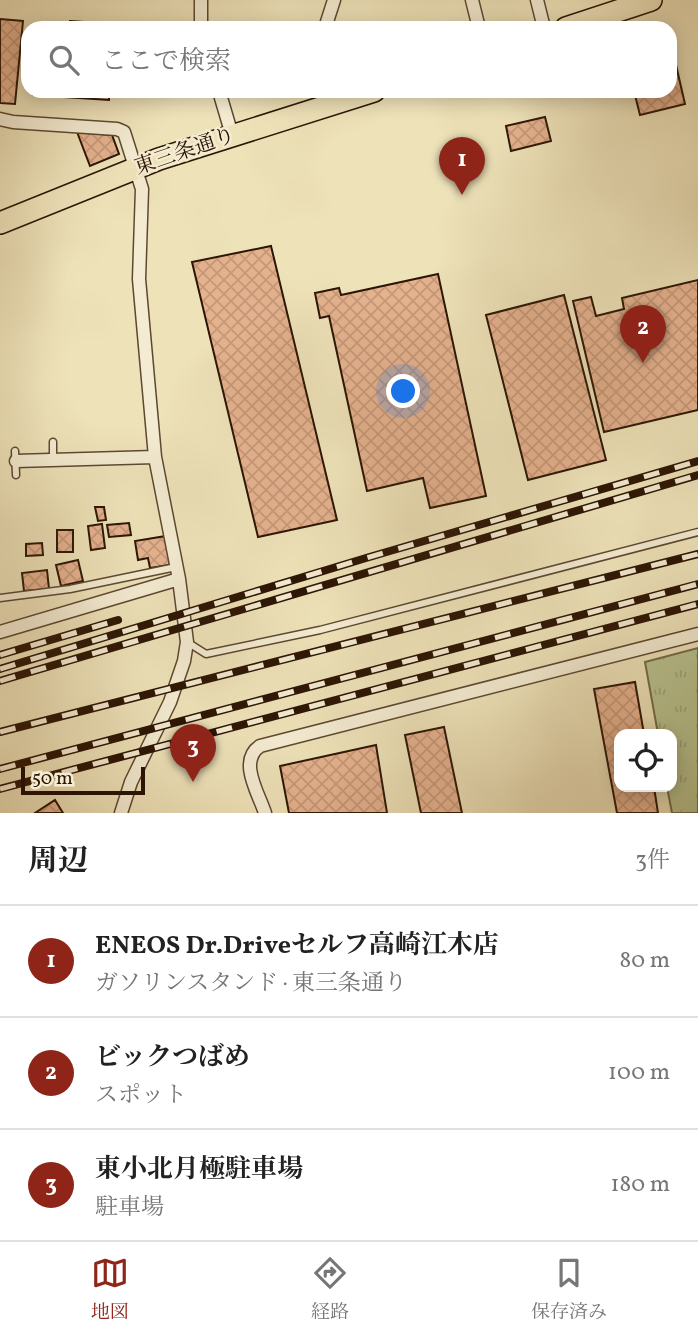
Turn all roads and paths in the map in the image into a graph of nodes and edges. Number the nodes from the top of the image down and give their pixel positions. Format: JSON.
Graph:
{"nodes":[{"id":1,"x":201,"y":0,"type":"edge"},
{"id":2,"x":334,"y":0,"type":"edge"},
{"id":3,"x":472,"y":0,"type":"edge"},
{"id":4,"x":537,"y":0,"type":"edge"},
{"id":5,"x":651,"y":0,"type":"edge"},
{"id":6,"x":201,"y":21,"type":"edge"},
{"id":7,"x":327,"y":21,"type":"edge"},
{"id":8,"x":478,"y":21,"type":"edge"},
{"id":9,"x":542,"y":21,"type":"edge"},
{"id":10,"x":587,"y":21,"type":"edge"},
{"id":11,"x":221,"y":98,"type":"edge"},
{"id":12,"x":336,"y":98,"type":"edge"},
{"id":13,"x":0,"y":119,"type":"edge"},
{"id":14,"x":232,"y":135,"type":"junction"},
{"id":15,"x":136,"y":168,"type":"junction"},
{"id":16,"x":0,"y":223,"type":"edge"},
{"id":17,"x":52,"y":442,"type":"dead end"},
{"id":18,"x":155,"y":457,"type":"junction"},
{"id":19,"x":53,"y":460,"type":"junction"},
{"id":20,"x":16,"y":462,"type":"dead end"},
{"id":21,"x":698,"y":532,"type":"edge"},
{"id":22,"x":177,"y":573,"type":"junction"},
{"id":23,"x":0,"y":598,"type":"edge"},
{"id":24,"x":0,"y":632,"type":"edge"},
{"id":25,"x":698,"y":635,"type":"edge"},
{"id":26,"x":187,"y":642,"type":"junction"},
{"id":27,"x":121,"y":813,"type":"edge"},
{"id":28,"x":265,"y":813,"type":"edge"}],
"edges":[{"from":1,"to":6,"type":"street"},
{"from":2,"to":7,"type":"street"},
{"from":3,"to":8,"type":"street"},
{"from":4,"to":9,"type":"street"},
{"from":5,"to":10,"type":"main road"},
{"from":11,"to":14,"type":"street"},
{"from":12,"to":14,"type":"main road","name":"東三条通り"},
{"from":13,"to":15,"type":"street"},
{"from":14,"to":15,"type":"main road","name":"東三条通り"},
{"from":15,"to":16,"type":"main road","name":"東三条通り"},
{"from":15,"to":18,"type":"street"},
{"from":17,"to":19,"type":"lane"},
{"from":18,"to":19,"type":"street"},
{"from":18,"to":22,"type":"street"},
{"from":19,"to":20,"type":"street"},
{"from":21,"to":26,"type":"lane"},
{"from":22,"to":23,"type":"lane"},
{"from":22,"to":24,"type":"street"},
{"from":22,"to":26,"type":"street"},
{"from":25,"to":28,"type":"street"},
{"from":26,"to":27,"type":"street"}]}
